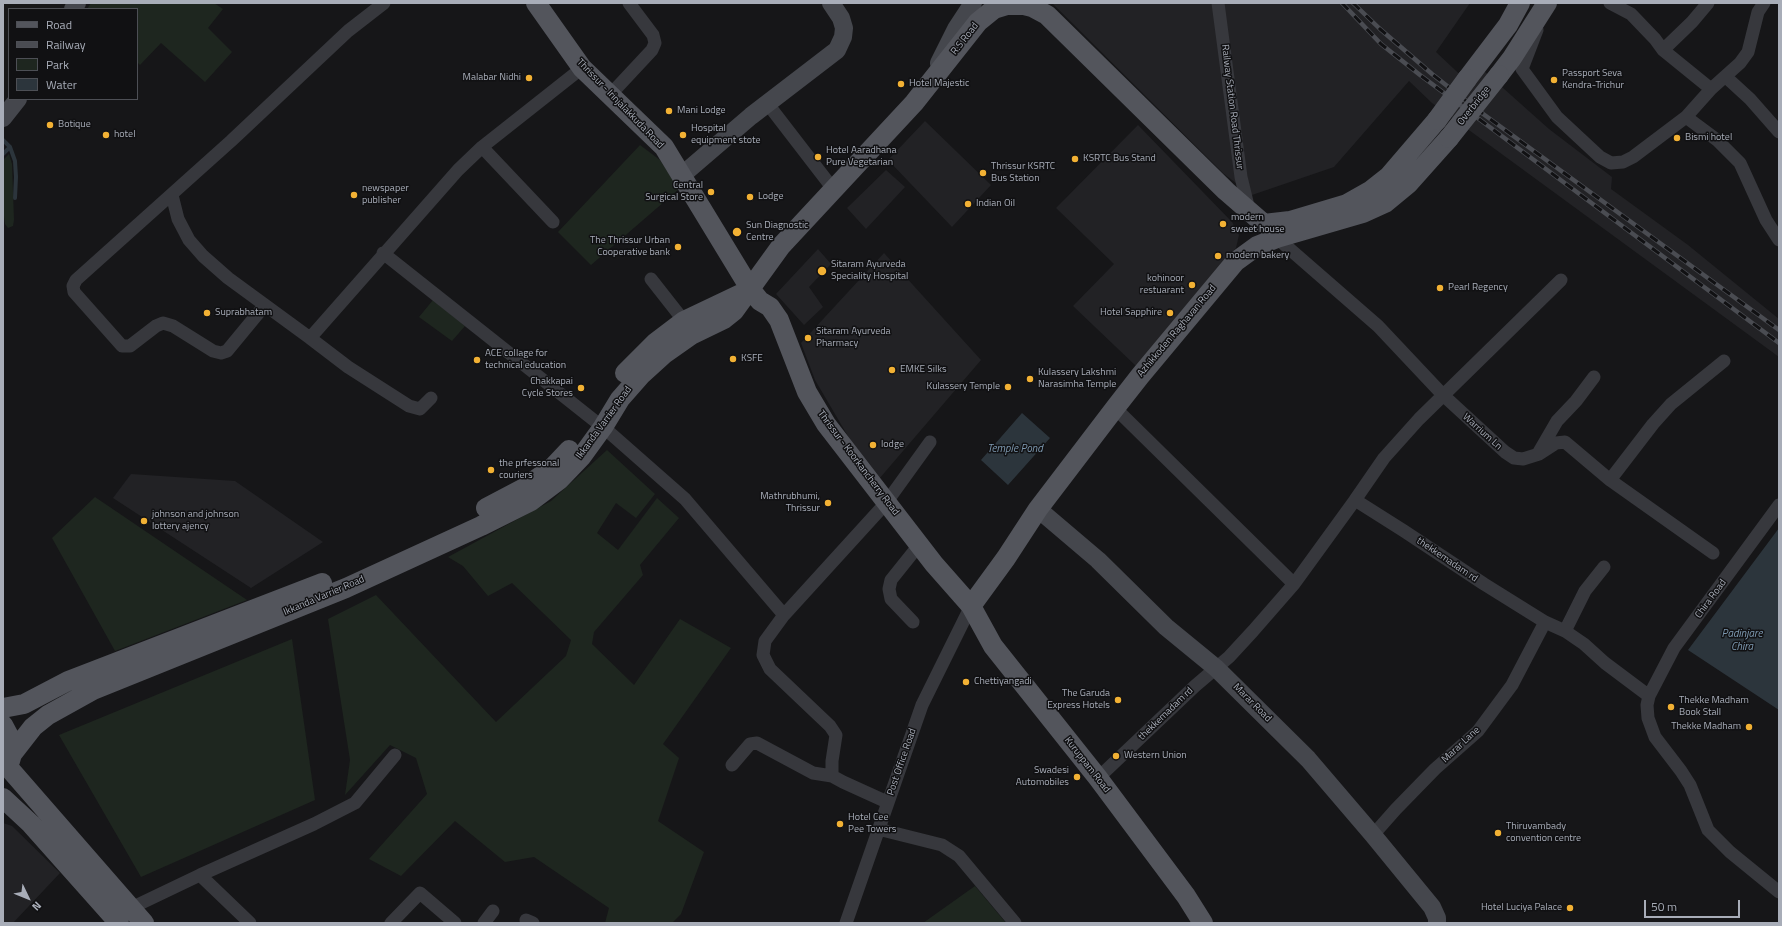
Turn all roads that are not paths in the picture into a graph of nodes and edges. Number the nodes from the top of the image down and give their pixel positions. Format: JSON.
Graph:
{"nodes":[{"id":1,"x":384,"y":3,"type":"edge"},
{"id":2,"x":536,"y":3,"type":"edge"},
{"id":3,"x":629,"y":3,"type":"edge"},
{"id":4,"x":831,"y":3,"type":"edge"},
{"id":5,"x":973,"y":3,"type":"edge"},
{"id":6,"x":1218,"y":3,"type":"edge"},
{"id":7,"x":1520,"y":3,"type":"edge"},
{"id":8,"x":1547,"y":3,"type":"edge"},
{"id":9,"x":1610,"y":3,"type":"edge"},
{"id":10,"x":1708,"y":3,"type":"edge"},
{"id":11,"x":1764,"y":3,"type":"edge"},
{"id":12,"x":1041,"y":9,"type":"edge"},
{"id":13,"x":1663,"y":50,"type":"junction"},
{"id":14,"x":582,"y":68,"type":"junction"},
{"id":15,"x":1726,"y":77,"type":"junction"},
{"id":16,"x":928,"y":85,"type":"junction"},
{"id":17,"x":1711,"y":89,"type":"junction"},
{"id":18,"x":610,"y":95,"type":"junction"},
{"id":19,"x":17,"y":100,"type":"edge"},
{"id":20,"x":767,"y":104,"type":"junction"},
{"id":21,"x":1686,"y":117,"type":"junction"},
{"id":22,"x":3,"y":118,"type":"edge"},
{"id":23,"x":1779,"y":132,"type":"edge"},
{"id":24,"x":1449,"y":138,"type":"joint"},
{"id":25,"x":482,"y":147,"type":"junction"},
{"id":26,"x":681,"y":176,"type":"junction"},
{"id":27,"x":834,"y":190,"type":"junction"},
{"id":28,"x":172,"y":196,"type":"junction"},
{"id":29,"x":1249,"y":210,"type":"junction"},
{"id":30,"x":553,"y":222,"type":"dead end"},
{"id":31,"x":1264,"y":224,"type":"junction"},
{"id":32,"x":1277,"y":238,"type":"junction"},
{"id":33,"x":1779,"y":240,"type":"edge"},
{"id":34,"x":383,"y":253,"type":"junction"},
{"id":35,"x":1235,"y":262,"type":"junction"},
{"id":36,"x":651,"y":279,"type":"dead end"},
{"id":37,"x":1561,"y":280,"type":"dead end"},
{"id":38,"x":751,"y":290,"type":"junction"},
{"id":39,"x":265,"y":305,"type":"junction"},
{"id":40,"x":684,"y":321,"type":"junction"},
{"id":41,"x":310,"y":338,"type":"junction"},
{"id":42,"x":1724,"y":361,"type":"dead end"},
{"id":43,"x":1594,"y":377,"type":"dead end"},
{"id":44,"x":1443,"y":396,"type":"junction"},
{"id":45,"x":431,"y":398,"type":"dead end"},
{"id":46,"x":1115,"y":408,"type":"junction"},
{"id":47,"x":598,"y":423,"type":"junction"},
{"id":48,"x":930,"y":442,"type":"dead end"},
{"id":49,"x":1539,"y":454,"type":"junction"},
{"id":50,"x":1610,"y":480,"type":"junction"},
{"id":51,"x":1355,"y":500,"type":"junction"},
{"id":52,"x":886,"y":503,"type":"junction"},
{"id":53,"x":1779,"y":505,"type":"edge"},
{"id":54,"x":1038,"y":509,"type":"junction"},
{"id":55,"x":919,"y":544,"type":"junction"},
{"id":56,"x":1713,"y":553,"type":"dead end"},
{"id":57,"x":1604,"y":567,"type":"dead end"},
{"id":58,"x":1294,"y":584,"type":"junction"},
{"id":59,"x":971,"y":606,"type":"junction"},
{"id":60,"x":784,"y":615,"type":"junction"},
{"id":61,"x":912,"y":622,"type":"dead end"},
{"id":62,"x":1545,"y":622,"type":"junction"},
{"id":63,"x":1565,"y":631,"type":"junction"},
{"id":64,"x":1216,"y":668,"type":"junction"},
{"id":65,"x":1649,"y":696,"type":"junction"},
{"id":66,"x":3,"y":708,"type":"edge"},
{"id":67,"x":3,"y":725,"type":"edge"},
{"id":68,"x":395,"y":756,"type":"dead end"},
{"id":69,"x":732,"y":765,"type":"dead end"},
{"id":70,"x":7,"y":766,"type":"edge"},
{"id":71,"x":832,"y":776,"type":"junction"},
{"id":72,"x":1098,"y":778,"type":"junction"},
{"id":73,"x":3,"y":798,"type":"edge"},
{"id":74,"x":888,"y":802,"type":"junction"},
{"id":75,"x":878,"y":829,"type":"junction"},
{"id":76,"x":1373,"y":835,"type":"junction"},
{"id":77,"x":200,"y":875,"type":"junction"},
{"id":78,"x":1779,"y":892,"type":"edge"},
{"id":79,"x":493,"y":911,"type":"dead end"},
{"id":80,"x":125,"y":916,"type":"edge"},
{"id":81,"x":144,"y":923,"type":"edge"},
{"id":82,"x":250,"y":923,"type":"edge"},
{"id":83,"x":391,"y":923,"type":"edge"},
{"id":84,"x":455,"y":923,"type":"edge"},
{"id":85,"x":484,"y":923,"type":"edge"},
{"id":86,"x":846,"y":923,"type":"edge"},
{"id":87,"x":1015,"y":923,"type":"edge"},
{"id":88,"x":1203,"y":923,"type":"edge"},
{"id":89,"x":1437,"y":923,"type":"edge"}],
"edges":[{"from":1,"to":28,"type":"street"},
{"from":2,"to":14,"type":"main road","name":"Thrissur - Irinjalakkuda Road"},
{"from":3,"to":18,"type":"street"},
{"from":4,"to":20,"type":"street"},
{"from":5,"to":16,"type":"street"},
{"from":6,"to":29,"type":"street","name":"Railway Station Road Thrissur"},
{"from":7,"to":31,"type":"main road","bridge":true},
{"from":8,"to":21,"type":"street"},
{"from":8,"to":24,"type":"main road","name":"Overbridge","bridge":true},
{"from":9,"to":13,"type":"street"},
{"from":10,"to":13,"type":"street"},
{"from":11,"to":15,"type":"street"},
{"from":12,"to":16,"type":"main road","name":"R.S Road"},
{"from":12,"to":29,"type":"main road","name":"R.S Road"},
{"from":13,"to":17,"type":"street"},
{"from":14,"to":18,"type":"main road","name":"Thrissur - Irinjalakkuda Road"},
{"from":14,"to":25,"type":"street"},
{"from":15,"to":17,"type":"street"},
{"from":15,"to":23,"type":"street"},
{"from":16,"to":27,"type":"main road","name":"R.S Road"},
{"from":17,"to":21,"type":"street"},
{"from":18,"to":26,"type":"main road","name":"Thrissur - Irinjalakkuda Road"},
{"from":19,"to":22,"type":"street"},
{"from":20,"to":26,"type":"street"},
{"from":20,"to":27,"type":"street"},
{"from":21,"to":33,"type":"street"},
{"from":24,"to":32,"type":"main road","name":"Azhikkoden Raghavan Road"},
{"from":25,"to":30,"type":"street"},
{"from":25,"to":34,"type":"street"},
{"from":26,"to":38,"type":"main road","name":"Thrissur - Irinjalakkuda Road"},
{"from":27,"to":38,"type":"main road","name":"R.S Road"},
{"from":28,"to":39,"type":"street"},
{"from":28,"to":39,"type":"street"},
{"from":29,"to":31,"type":"main road","name":"R.S Road"},
{"from":29,"to":35,"type":"main road"},
{"from":31,"to":32,"type":"main road","name":"R.S Road"},
{"from":32,"to":35,"type":"main road","name":"Azhikkoden Raghavan Road"},
{"from":32,"to":44,"type":"street","name":"Warrium Ln"},
{"from":34,"to":41,"type":"street"},
{"from":34,"to":47,"type":"street"},
{"from":35,"to":46,"type":"main road","name":"Azhikkoden Raghavan Road"},
{"from":36,"to":40,"type":"street"},
{"from":37,"to":44,"type":"street"},
{"from":38,"to":40,"type":"main road","name":"Ikkanda Varrier Road"},
{"from":38,"to":47,"type":"main road","name":"Ikkanda Varrier Road"},
{"from":38,"to":52,"type":"main road","name":"Thrissur - Koorkancherry Road"},
{"from":39,"to":41,"type":"street"},
{"from":40,"to":47,"type":"main road","name":"Ikkanda Varrier Road"},
{"from":41,"to":45,"type":"street"},
{"from":42,"to":50,"type":"street"},
{"from":43,"to":49,"type":"street"},
{"from":44,"to":49,"type":"street","name":"Warrium Ln"},
{"from":44,"to":51,"type":"street"},
{"from":46,"to":54,"type":"main road","name":"Azhikkoden Raghavan Road"},
{"from":46,"to":58,"type":"street"},
{"from":47,"to":60,"type":"street"},
{"from":47,"to":66,"type":"main road","name":"Ikkanda Varrier Road"},
{"from":47,"to":70,"type":"main road","name":"Ikkanda Varrier Road"},
{"from":48,"to":52,"type":"street"},
{"from":49,"to":50,"type":"street","name":"Warrium Ln"},
{"from":50,"to":56,"type":"street","name":"Warrium Ln"},
{"from":51,"to":58,"type":"street","name":"thekkemadam rd"},
{"from":51,"to":62,"type":"street","name":"thekkemadam rd"},
{"from":52,"to":55,"type":"main road","name":"Thrissur - Koorkancherry Road"},
{"from":52,"to":60,"type":"street"},
{"from":53,"to":65,"type":"street","name":"Chira Road"},
{"from":54,"to":59,"type":"main road","name":"Azhikkoden Raghavan Road"},
{"from":54,"to":64,"type":"street","name":"Marar Road"},
{"from":55,"to":59,"type":"main road","name":"Thrissur - Koorkancherry Road"},
{"from":55,"to":61,"type":"street"},
{"from":57,"to":63,"type":"street"},
{"from":58,"to":64,"type":"street","name":"thekkemadam rd"},
{"from":59,"to":72,"type":"main road","name":"Kuruppam Road"},
{"from":59,"to":74,"type":"street","name":"Post Office Road"},
{"from":60,"to":71,"type":"street"},
{"from":62,"to":63,"type":"street","name":"thekkemadam rd"},
{"from":62,"to":76,"type":"street","name":"Marar Lane"},
{"from":63,"to":65,"type":"street","name":"thekkemadam rd"},
{"from":64,"to":72,"type":"street","name":"thekkemadam rd"},
{"from":64,"to":76,"type":"street","name":"Marar Road"},
{"from":65,"to":78,"type":"street"},
{"from":67,"to":70,"type":"main road"},
{"from":68,"to":77,"type":"street"},
{"from":69,"to":71,"type":"street"},
{"from":70,"to":80,"type":"main road"},
{"from":71,"to":74,"type":"street"},
{"from":72,"to":88,"type":"main road","name":"Kuruppam Road"},
{"from":73,"to":80,"type":"main road"},
{"from":74,"to":75,"type":"street","name":"Post Office Road"},
{"from":75,"to":86,"type":"street","name":"Post Office Road"},
{"from":75,"to":87,"type":"street"},
{"from":76,"to":89,"type":"street","name":"Marar Road"},
{"from":77,"to":80,"type":"street"},
{"from":77,"to":82,"type":"street"},
{"from":79,"to":85,"type":"street"},
{"from":80,"to":81,"type":"main road"},
{"from":83,"to":84,"type":"street"}]}
